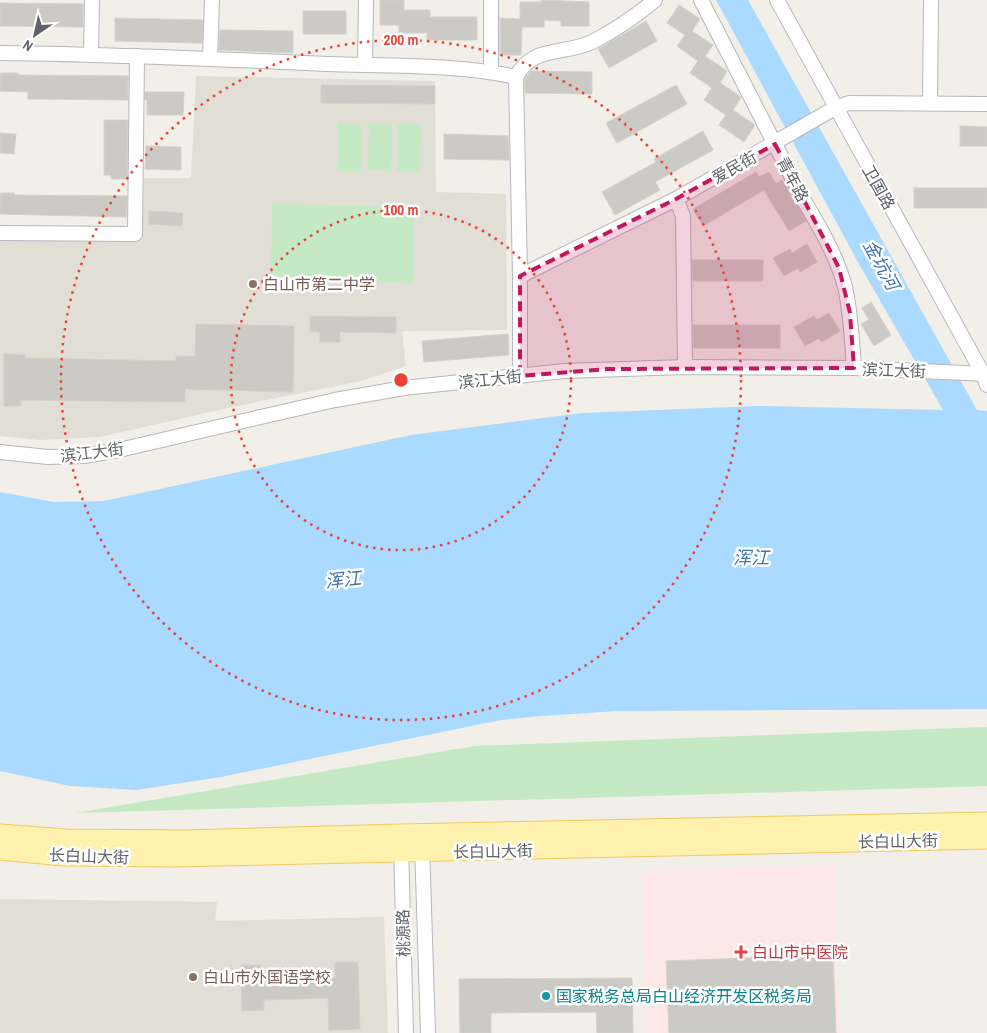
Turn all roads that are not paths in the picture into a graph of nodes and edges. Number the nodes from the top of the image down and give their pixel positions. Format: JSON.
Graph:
{"nodes":[{"id":1,"x":92,"y":0,"type":"edge"},
{"id":2,"x":212,"y":0,"type":"edge"},
{"id":3,"x":366,"y":0,"type":"edge"},
{"id":4,"x":491,"y":0,"type":"edge"},
{"id":5,"x":655,"y":0,"type":"edge"},
{"id":6,"x":701,"y":0,"type":"edge"},
{"id":7,"x":777,"y":0,"type":"edge"},
{"id":8,"x":931,"y":0,"type":"edge"},
{"id":9,"x":0,"y":53,"type":"edge"},
{"id":10,"x":91,"y":54,"type":"junction"},
{"id":11,"x":138,"y":56,"type":"junction"},
{"id":12,"x":210,"y":59,"type":"junction"},
{"id":13,"x":365,"y":65,"type":"junction"},
{"id":14,"x":491,"y":72,"type":"junction"},
{"id":15,"x":516,"y":77,"type":"junction"},
{"id":16,"x":930,"y":103,"type":"junction"},
{"id":17,"x":987,"y":104,"type":"edge"},
{"id":18,"x":835,"y":108,"type":"junction"},
{"id":19,"x":778,"y":142,"type":"junction"},
{"id":20,"x":676,"y":199,"type":"junction"},
{"id":21,"x":0,"y":233,"type":"edge"},
{"id":22,"x":520,"y":276,"type":"junction"},
{"id":23,"x":685,"y":367,"type":"junction"},
{"id":24,"x":854,"y":368,"type":"junction"},
{"id":25,"x":520,"y":376,"type":"junction"},
{"id":26,"x":986,"y":378,"type":"edge"},
{"id":27,"x":0,"y":452,"type":"edge"},
{"id":28,"x":987,"y":822,"type":"edge"},
{"id":29,"x":0,"y":834,"type":"edge"},
{"id":30,"x":400,"y":834,"type":"junction"},
{"id":31,"x":987,"y":839,"type":"edge"},
{"id":32,"x":422,"y":843,"type":"junction"},
{"id":33,"x":0,"y":850,"type":"edge"},
{"id":34,"x":401,"y":853,"type":"junction"},
{"id":35,"x":406,"y":1033,"type":"edge"},
{"id":36,"x":428,"y":1033,"type":"edge"}],
"edges":[{"from":1,"to":10,"type":"street"},
{"from":2,"to":12,"type":"street"},
{"from":3,"to":13,"type":"street"},
{"from":4,"to":14,"type":"street"},
{"from":5,"to":15,"type":"street"},
{"from":6,"to":19,"type":"street","name":"青年路"},
{"from":7,"to":18,"type":"street","name":"卫国路"},
{"from":8,"to":16,"type":"street"},
{"from":9,"to":10,"type":"street"},
{"from":10,"to":11,"type":"street"},
{"from":11,"to":12,"type":"street"},
{"from":11,"to":21,"type":"street"},
{"from":12,"to":13,"type":"street"},
{"from":13,"to":14,"type":"street"},
{"from":14,"to":15,"type":"street"},
{"from":15,"to":22,"type":"street"},
{"from":16,"to":17,"type":"street","name":"爱民街"},
{"from":16,"to":18,"type":"street","name":"爱民街"},
{"from":18,"to":19,"type":"street","name":"爱民街"},
{"from":18,"to":26,"type":"street","name":"卫国路"},
{"from":19,"to":20,"type":"street","name":"爱民街"},
{"from":19,"to":24,"type":"street","name":"青年路"},
{"from":20,"to":22,"type":"street","name":"爱民街"},
{"from":20,"to":23,"type":"street"},
{"from":22,"to":25,"type":"street"},
{"from":23,"to":24,"type":"street","name":"滨江大街"},
{"from":23,"to":25,"type":"street","name":"滨江大街"},
{"from":24,"to":26,"type":"street","name":"滨江大街"},
{"from":25,"to":27,"type":"street","name":"滨江大街"},
{"from":28,"to":32,"type":"main road","name":"长白山大街"},
{"from":29,"to":30,"type":"main road","name":"长白山大街"},
{"from":30,"to":32,"type":"main road","name":"长白山大街"},
{"from":30,"to":34,"type":"street","name":"桃源路"},
{"from":31,"to":32,"type":"main road","name":"长白山大街"},
{"from":32,"to":34,"type":"main road","name":"长白山大街"},
{"from":32,"to":36,"type":"street","name":"桃源路"},
{"from":33,"to":34,"type":"main road","name":"长白山大街"},
{"from":34,"to":35,"type":"street","name":"桃源路"}]}
